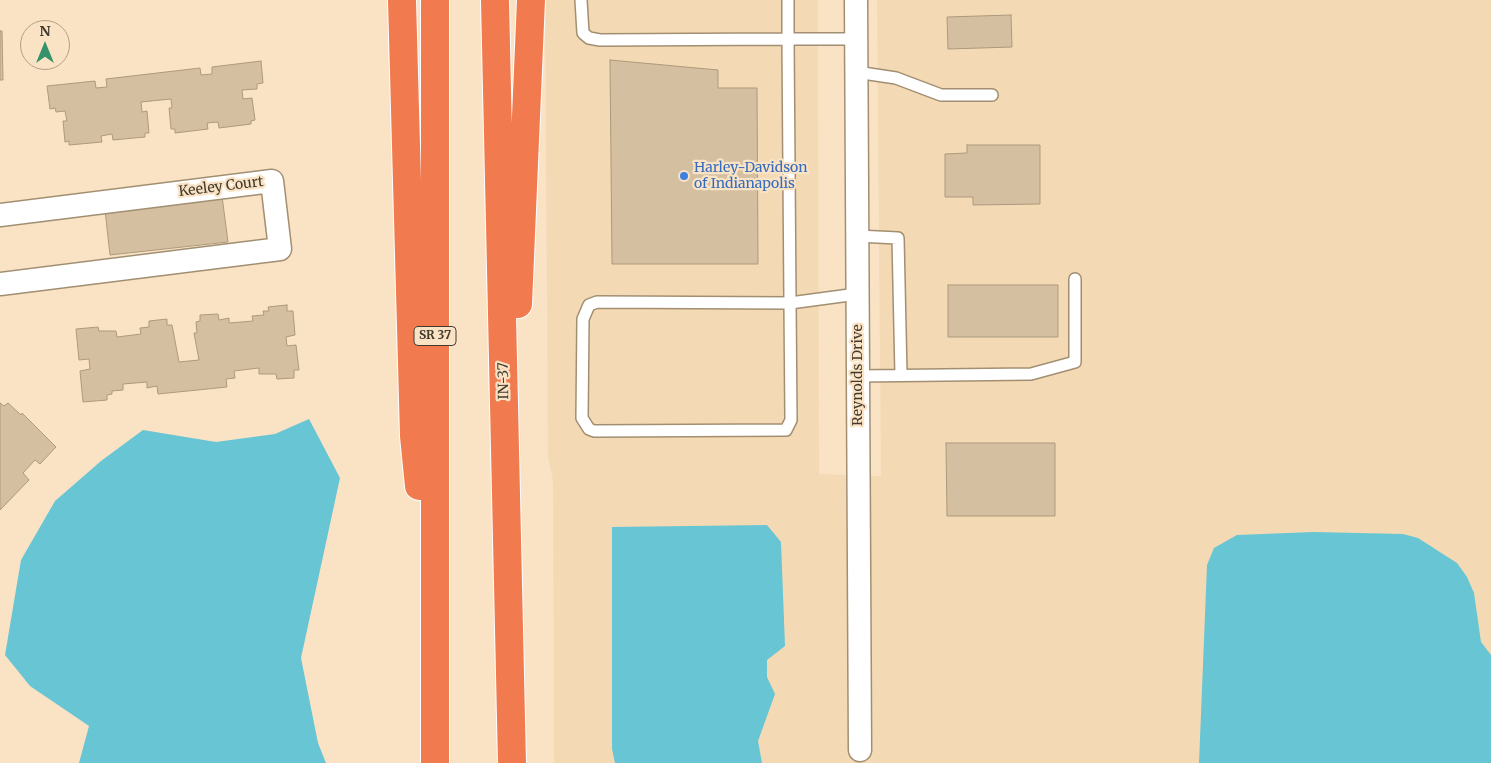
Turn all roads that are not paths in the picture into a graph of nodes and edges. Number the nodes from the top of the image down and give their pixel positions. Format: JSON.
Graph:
{"nodes":[{"id":1,"x":402,"y":0,"type":"edge"},
{"id":2,"x":435,"y":0,"type":"edge"},
{"id":3,"x":495,"y":0,"type":"edge"},
{"id":4,"x":532,"y":0,"type":"edge"},
{"id":5,"x":581,"y":0,"type":"edge"},
{"id":6,"x":788,"y":0,"type":"edge"},
{"id":7,"x":856,"y":0,"type":"edge"},
{"id":8,"x":856,"y":39,"type":"junction"},
{"id":9,"x":788,"y":40,"type":"junction"},
{"id":10,"x":856,"y":72,"type":"junction"},
{"id":11,"x":992,"y":95,"type":"dead end"},
{"id":12,"x":0,"y":215,"type":"edge"},
{"id":13,"x":857,"y":236,"type":"junction"},
{"id":14,"x":1075,"y":279,"type":"dead end"},
{"id":15,"x":0,"y":284,"type":"edge"},
{"id":16,"x":858,"y":294,"type":"junction"},
{"id":17,"x":790,"y":303,"type":"junction"},
{"id":18,"x":900,"y":375,"type":"junction"},
{"id":19,"x":858,"y":376,"type":"junction"},
{"id":20,"x":506,"y":502,"type":"junction"},
{"id":21,"x":434,"y":625,"type":"junction"},
{"id":22,"x":860,"y":750,"type":"dead end"},
{"id":23,"x":435,"y":763,"type":"edge"},
{"id":24,"x":512,"y":763,"type":"edge"}],
"edges":[{"from":1,"to":21,"type":"highway"},
{"from":2,"to":21,"type":"highway","number":"SR 37"},
{"from":3,"to":20,"type":"highway","name":"IN-37"},
{"from":4,"to":20,"type":"highway"},
{"from":5,"to":9,"type":"lane"},
{"from":6,"to":9,"type":"lane"},
{"from":7,"to":8,"type":"street","name":"Reynolds Drive"},
{"from":8,"to":9,"type":"lane"},
{"from":8,"to":10,"type":"street","name":"Reynolds Drive"},
{"from":9,"to":17,"type":"lane"},
{"from":10,"to":11,"type":"lane"},
{"from":10,"to":13,"type":"street","name":"Reynolds Drive"},
{"from":12,"to":15,"type":"street","name":"Keeley Court"},
{"from":13,"to":16,"type":"street","name":"Reynolds Drive"},
{"from":13,"to":18,"type":"lane"},
{"from":14,"to":18,"type":"lane"},
{"from":16,"to":17,"type":"lane"},
{"from":16,"to":19,"type":"street","name":"Reynolds Drive"},
{"from":17,"to":17,"type":"lane"},
{"from":18,"to":19,"type":"lane"},
{"from":19,"to":22,"type":"street","name":"Reynolds Drive"},
{"from":20,"to":24,"type":"highway","name":"IN-37"},
{"from":21,"to":23,"type":"highway","number":"SR 37"}]}
